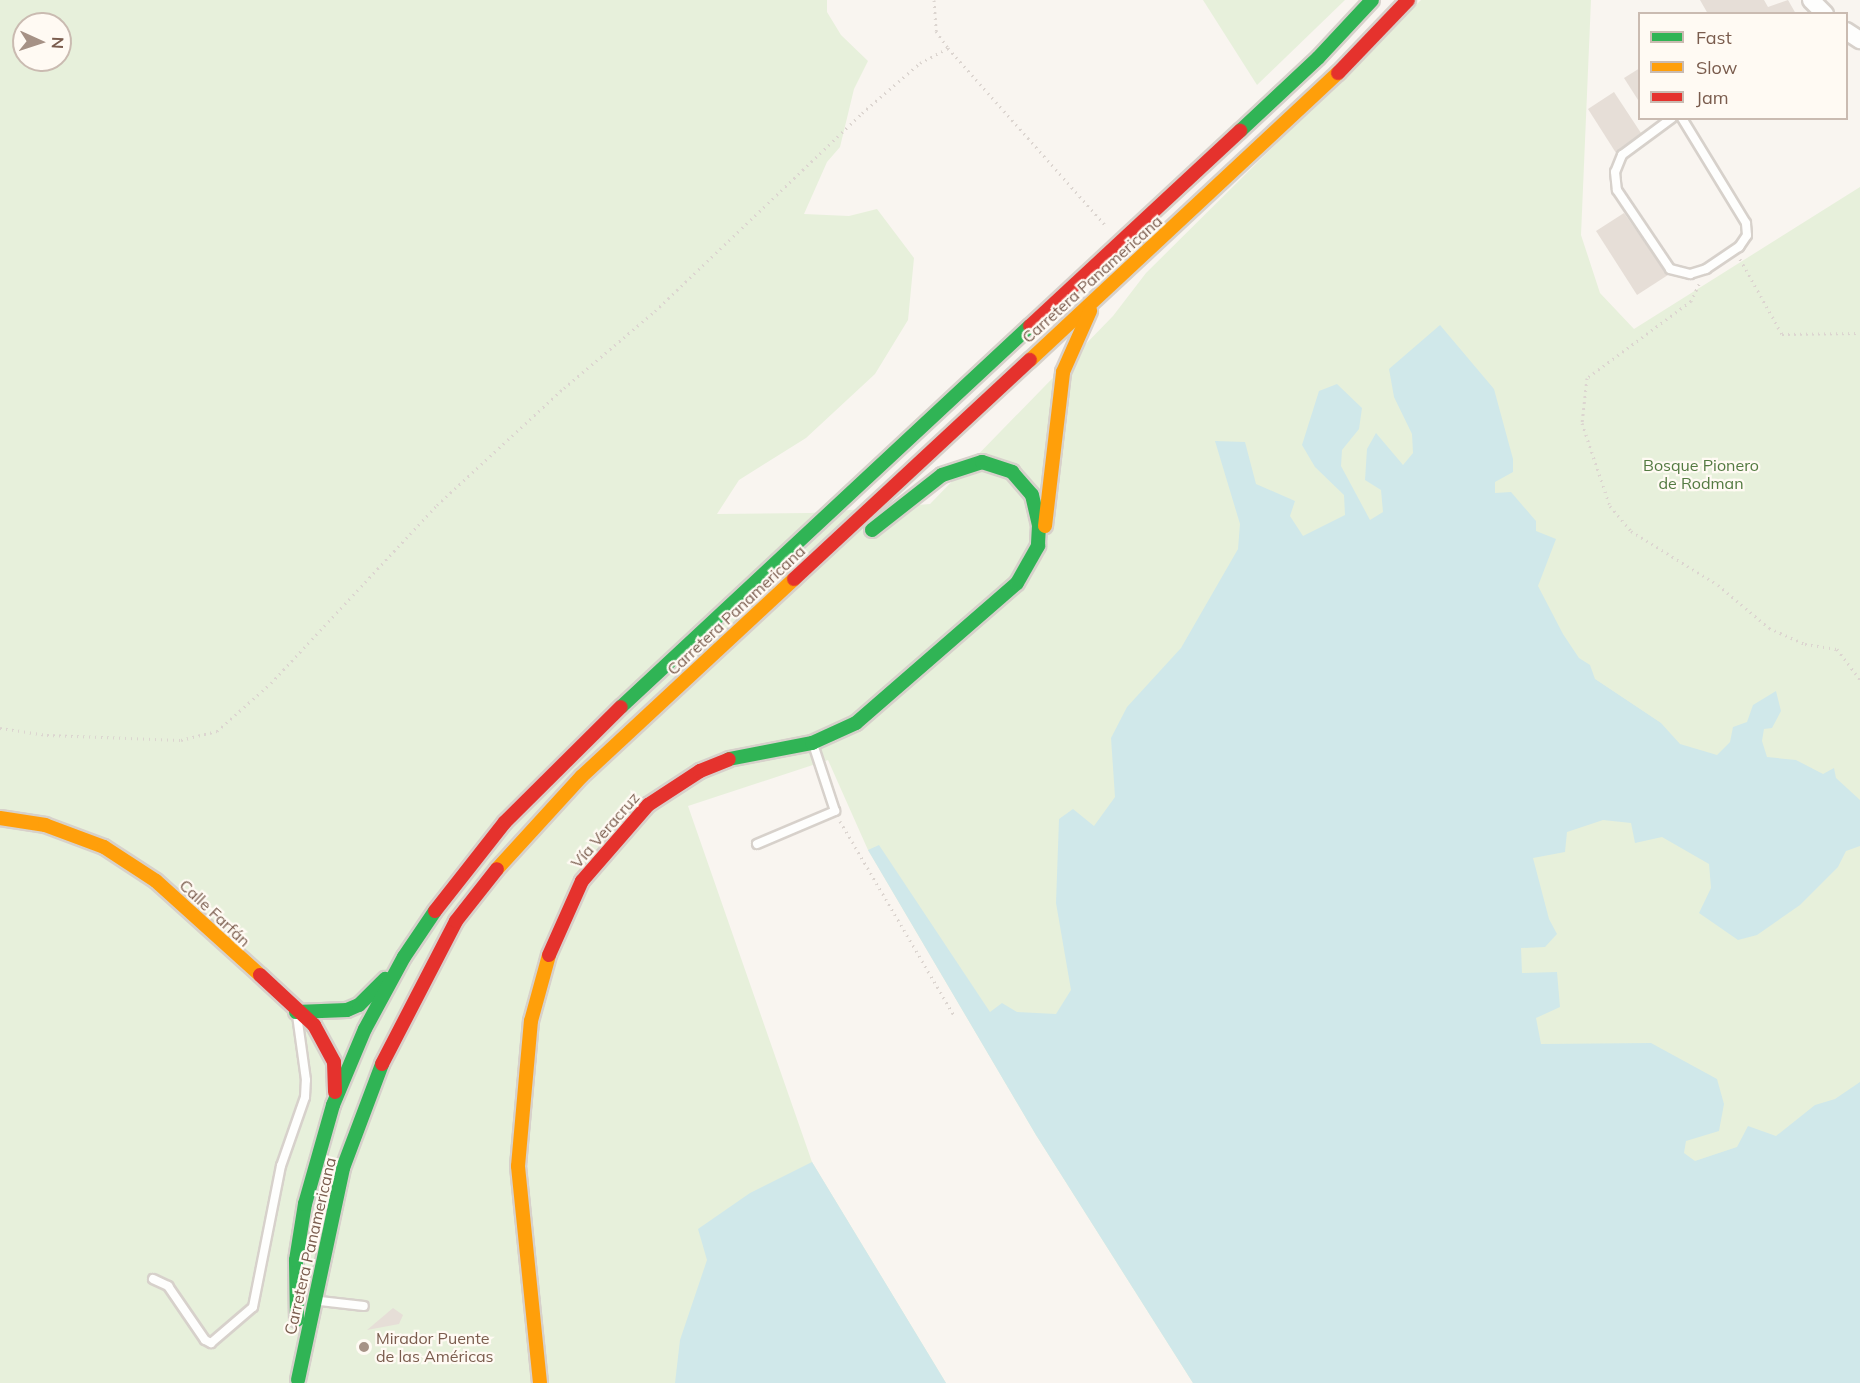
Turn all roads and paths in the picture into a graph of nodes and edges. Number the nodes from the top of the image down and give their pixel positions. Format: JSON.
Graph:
{"nodes":[{"id":1,"x":934,"y":0,"type":"edge"},
{"id":2,"x":1372,"y":0,"type":"edge"},
{"id":3,"x":1408,"y":0,"type":"edge"},
{"id":4,"x":948,"y":48,"type":"junction"},
{"id":5,"x":1669,"y":120,"type":"edge"},
{"id":6,"x":1683,"y":120,"type":"edge"},
{"id":7,"x":1122,"y":241,"type":"junction"},
{"id":8,"x":1736,"y":249,"type":"junction"},
{"id":9,"x":1706,"y":269,"type":"junction"},
{"id":10,"x":1105,"y":290,"type":"junction"},
{"id":11,"x":1860,"y":333,"type":"edge"},
{"id":12,"x":1038,"y":546,"type":"junction"},
{"id":13,"x":708,"y":658,"type":"junction"},
{"id":14,"x":1860,"y":679,"type":"edge"},
{"id":15,"x":0,"y":728,"type":"edge"},
{"id":16,"x":812,"y":743,"type":"junction"},
{"id":17,"x":835,"y":812,"type":"junction"},
{"id":18,"x":0,"y":818,"type":"edge"},
{"id":19,"x":757,"y":844,"type":"dead end"},
{"id":20,"x":404,"y":957,"type":"junction"},
{"id":21,"x":296,"y":1012,"type":"junction"},
{"id":22,"x":956,"y":1017,"type":"dead end"},
{"id":23,"x":333,"y":1105,"type":"junction"},
{"id":24,"x":153,"y":1280,"type":"dead end"},
{"id":25,"x":314,"y":1301,"type":"junction"},
{"id":26,"x":363,"y":1306,"type":"dead end"},
{"id":27,"x":298,"y":1381,"type":"edge"},
{"id":28,"x":540,"y":1383,"type":"edge"}],
"edges":[{"from":1,"to":4,"type":"path"},
{"from":2,"to":7,"type":"main road","name":"Carretera Panamericana"},
{"from":3,"to":10,"type":"main road","name":"Carretera Panamericana"},
{"from":4,"to":7,"type":"path"},
{"from":4,"to":15,"type":"path"},
{"from":5,"to":9,"type":"lane"},
{"from":6,"to":8,"type":"lane"},
{"from":7,"to":20,"type":"main road","name":"Carretera Panamericana"},
{"from":8,"to":9,"type":"lane"},
{"from":8,"to":11,"type":"path"},
{"from":9,"to":14,"type":"path"},
{"from":10,"to":12,"type":"main road","name":"Vía Veracruz"},
{"from":10,"to":13,"type":"main road","name":"Carretera Panamericana"},
{"from":12,"to":13,"type":"main road"},
{"from":12,"to":16,"type":"main road","name":"Vía Veracruz"},
{"from":13,"to":25,"type":"main road","name":"Carretera Panamericana"},
{"from":16,"to":17,"type":"lane"},
{"from":16,"to":28,"type":"main road","name":"Vía Veracruz"},
{"from":17,"to":19,"type":"lane"},
{"from":17,"to":22,"type":"path"},
{"from":18,"to":21,"type":"main road","name":"Calle Farfán"},
{"from":20,"to":21,"type":"main road"},
{"from":20,"to":23,"type":"main road","name":"Carretera Panamericana"},
{"from":21,"to":23,"type":"main road","name":"Calle Farfán"},
{"from":21,"to":24,"type":"lane"},
{"from":23,"to":27,"type":"main road","name":"Carretera Panamericana"},
{"from":25,"to":26,"type":"lane"},
{"from":25,"to":27,"type":"main road","name":"Carretera Panamericana"}]}
